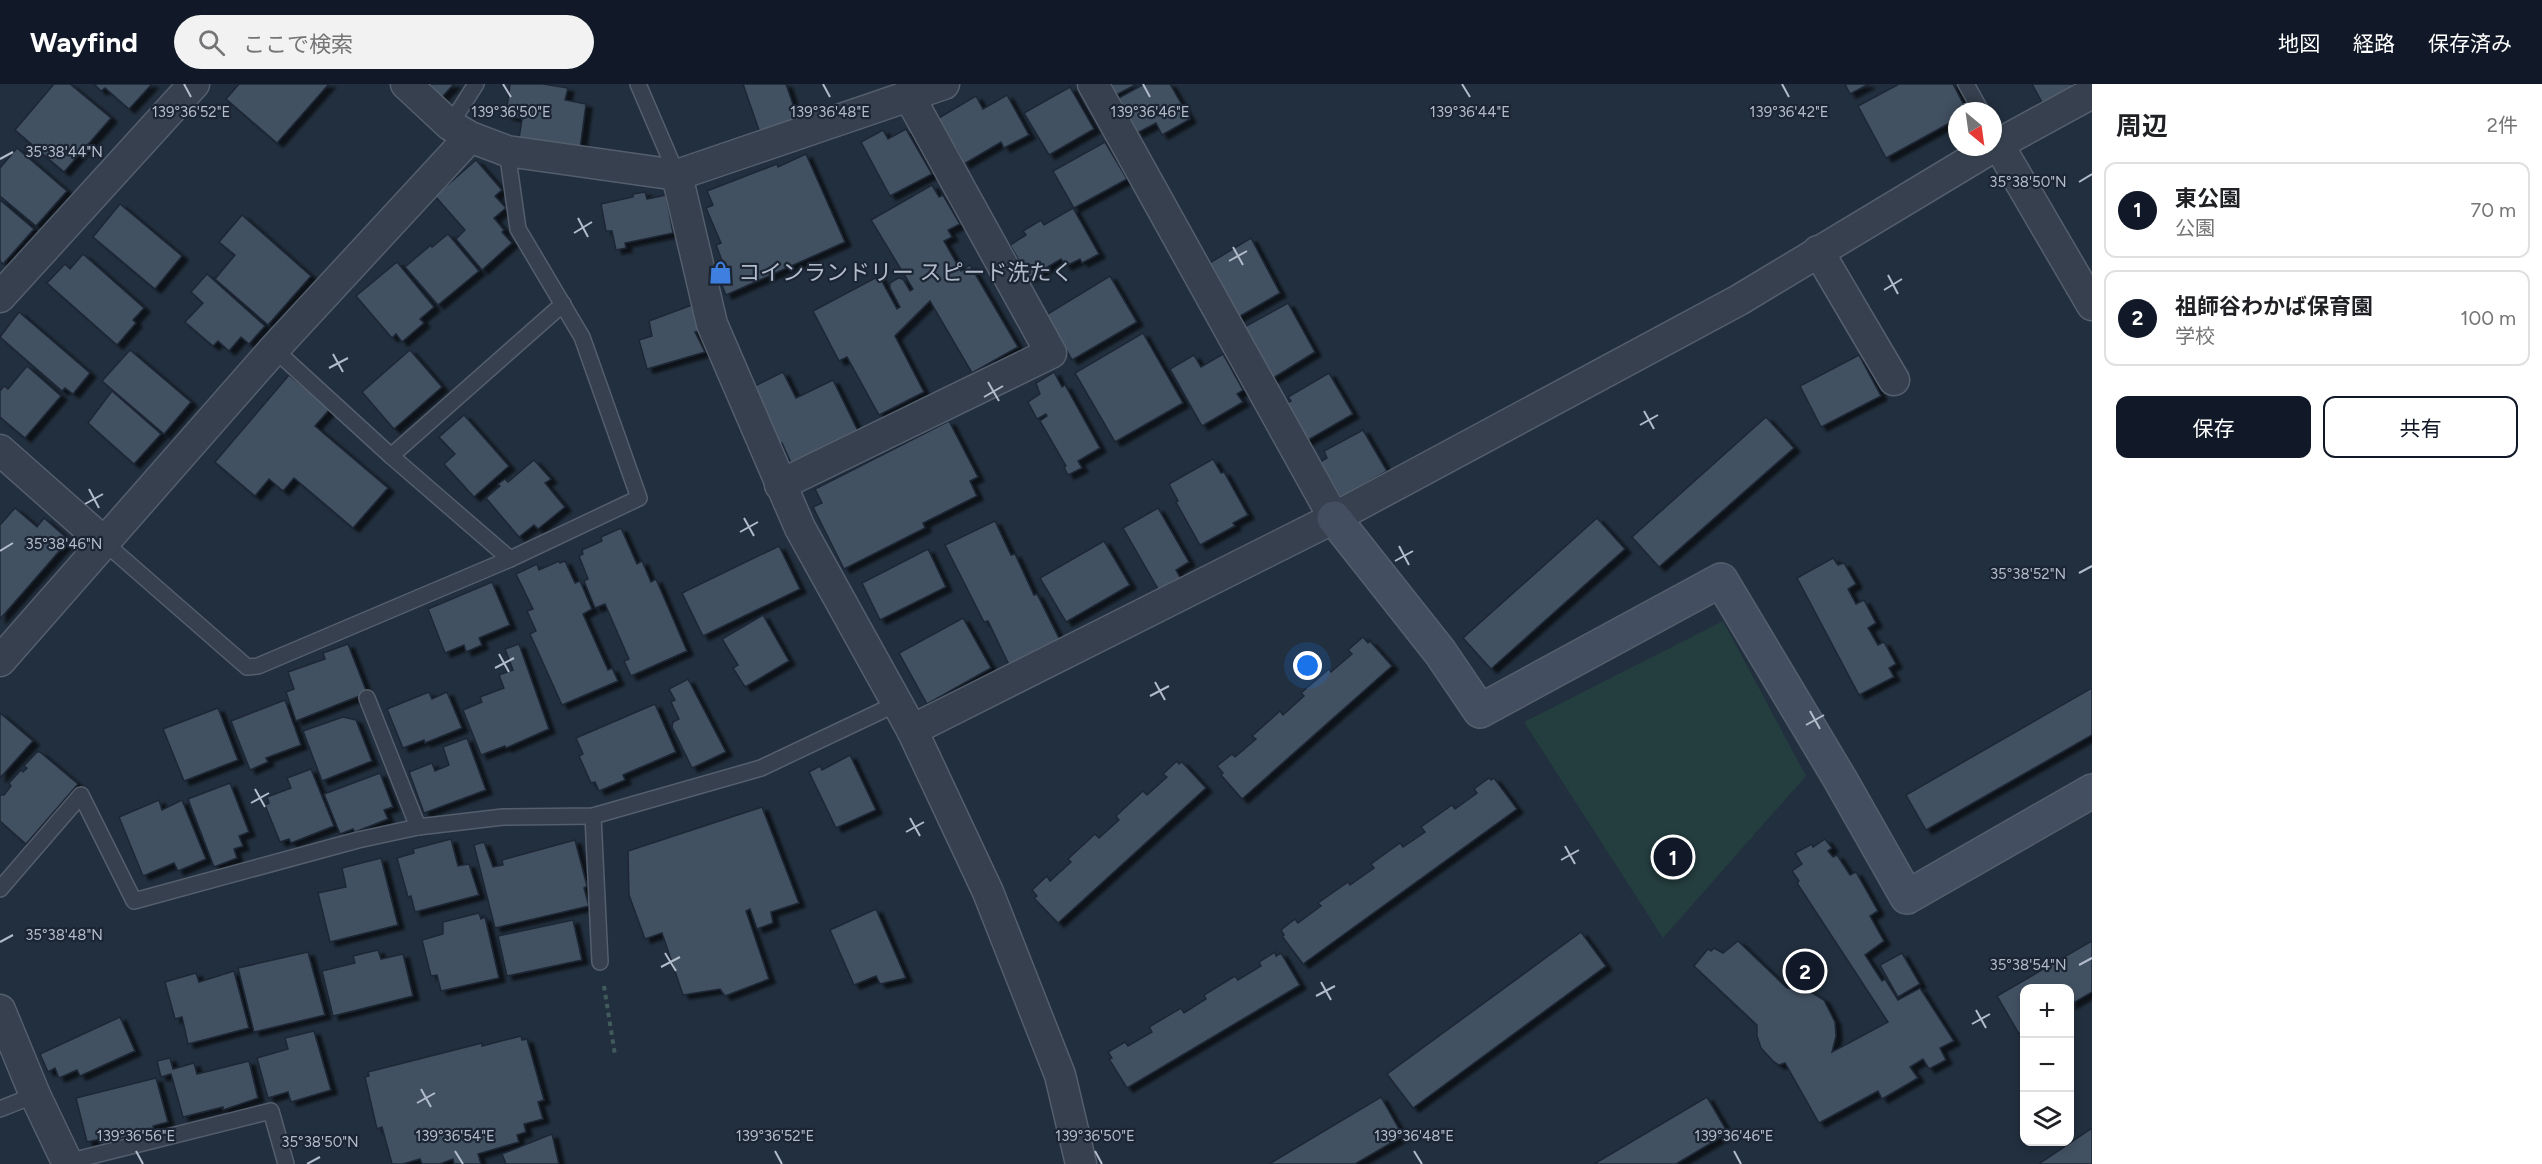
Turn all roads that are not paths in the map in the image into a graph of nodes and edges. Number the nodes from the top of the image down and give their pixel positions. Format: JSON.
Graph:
{"nodes":[{"id":1,"x":194,"y":84,"type":"edge"},
{"id":2,"x":406,"y":84,"type":"edge"},
{"id":3,"x":476,"y":84,"type":"edge"},
{"id":4,"x":638,"y":84,"type":"edge"},
{"id":5,"x":944,"y":84,"type":"edge"},
{"id":6,"x":1093,"y":84,"type":"edge"},
{"id":7,"x":1966,"y":84,"type":"edge"},
{"id":8,"x":2092,"y":93,"type":"edge"},
{"id":9,"x":909,"y":96,"type":"junction"},
{"id":10,"x":1976,"y":102,"type":"edge"},
{"id":11,"x":460,"y":131,"type":"junction"},
{"id":12,"x":2002,"y":139,"type":"edge"},
{"id":13,"x":507,"y":151,"type":"junction"},
{"id":14,"x":1973,"y":156,"type":"edge"},
{"id":15,"x":2002,"y":156,"type":"edge"},
{"id":16,"x":677,"y":174,"type":"junction"},
{"id":17,"x":1818,"y":251,"type":"junction"},
{"id":18,"x":0,"y":297,"type":"edge"},
{"id":19,"x":563,"y":304,"type":"junction"},
{"id":20,"x":2092,"y":305,"type":"edge"},
{"id":21,"x":274,"y":349,"type":"junction"},
{"id":22,"x":1894,"y":380,"type":"dead end"},
{"id":23,"x":0,"y":450,"type":"edge"},
{"id":24,"x":391,"y":456,"type":"junction"},
{"id":25,"x":780,"y":485,"type":"junction"},
{"id":26,"x":1334,"y":518,"type":"junction"},
{"id":27,"x":105,"y":543,"type":"junction"},
{"id":28,"x":510,"y":559,"type":"junction"},
{"id":29,"x":0,"y":661,"type":"edge"},
{"id":30,"x":367,"y":698,"type":"dead end"},
{"id":31,"x":896,"y":704,"type":"junction"},
{"id":32,"x":912,"y":730,"type":"junction"},
{"id":33,"x":2092,"y":791,"type":"edge"},
{"id":34,"x":593,"y":816,"type":"junction"},
{"id":35,"x":418,"y":827,"type":"junction"},
{"id":36,"x":0,"y":888,"type":"edge"},
{"id":37,"x":600,"y":962,"type":"road end"},
{"id":38,"x":0,"y":1010,"type":"edge"},
{"id":39,"x":35,"y":1095,"type":"junction"},
{"id":40,"x":0,"y":1109,"type":"edge"},
{"id":41,"x":68,"y":1163,"type":"edge"},
{"id":42,"x":286,"y":1164,"type":"edge"},
{"id":43,"x":1081,"y":1164,"type":"edge"}],
"edges":[{"from":1,"to":18,"type":"street"},
{"from":2,"to":11,"type":"street"},
{"from":3,"to":11,"type":"lane"},
{"from":4,"to":16,"type":"lane"},
{"from":5,"to":9,"type":"street"},
{"from":6,"to":26,"type":"street"},
{"from":7,"to":10,"type":"lane"},
{"from":8,"to":12,"type":"street"},
{"from":9,"to":16,"type":"street"},
{"from":9,"to":25,"type":"street"},
{"from":11,"to":13,"type":"street"},
{"from":11,"to":21,"type":"street"},
{"from":13,"to":16,"type":"street"},
{"from":13,"to":19,"type":"lane"},
{"from":14,"to":17,"type":"street"},
{"from":15,"to":20,"type":"street"},
{"from":16,"to":25,"type":"street"},
{"from":17,"to":22,"type":"street"},
{"from":17,"to":26,"type":"street"},
{"from":19,"to":24,"type":"lane"},
{"from":19,"to":28,"type":"lane"},
{"from":21,"to":24,"type":"lane"},
{"from":21,"to":27,"type":"street"},
{"from":23,"to":27,"type":"street"},
{"from":24,"to":28,"type":"lane"},
{"from":25,"to":31,"type":"street"},
{"from":26,"to":32,"type":"street"},
{"from":26,"to":33,"type":"street"},
{"from":27,"to":28,"type":"lane"},
{"from":27,"to":29,"type":"street"},
{"from":30,"to":35,"type":"lane"},
{"from":31,"to":32,"type":"street"},
{"from":31,"to":34,"type":"lane"},
{"from":32,"to":43,"type":"street"},
{"from":34,"to":35,"type":"lane"},
{"from":34,"to":37,"type":"lane"},
{"from":35,"to":36,"type":"lane"},
{"from":38,"to":39,"type":"street"},
{"from":39,"to":40,"type":"lane"},
{"from":39,"to":41,"type":"street"},
{"from":41,"to":42,"type":"lane"}]}
